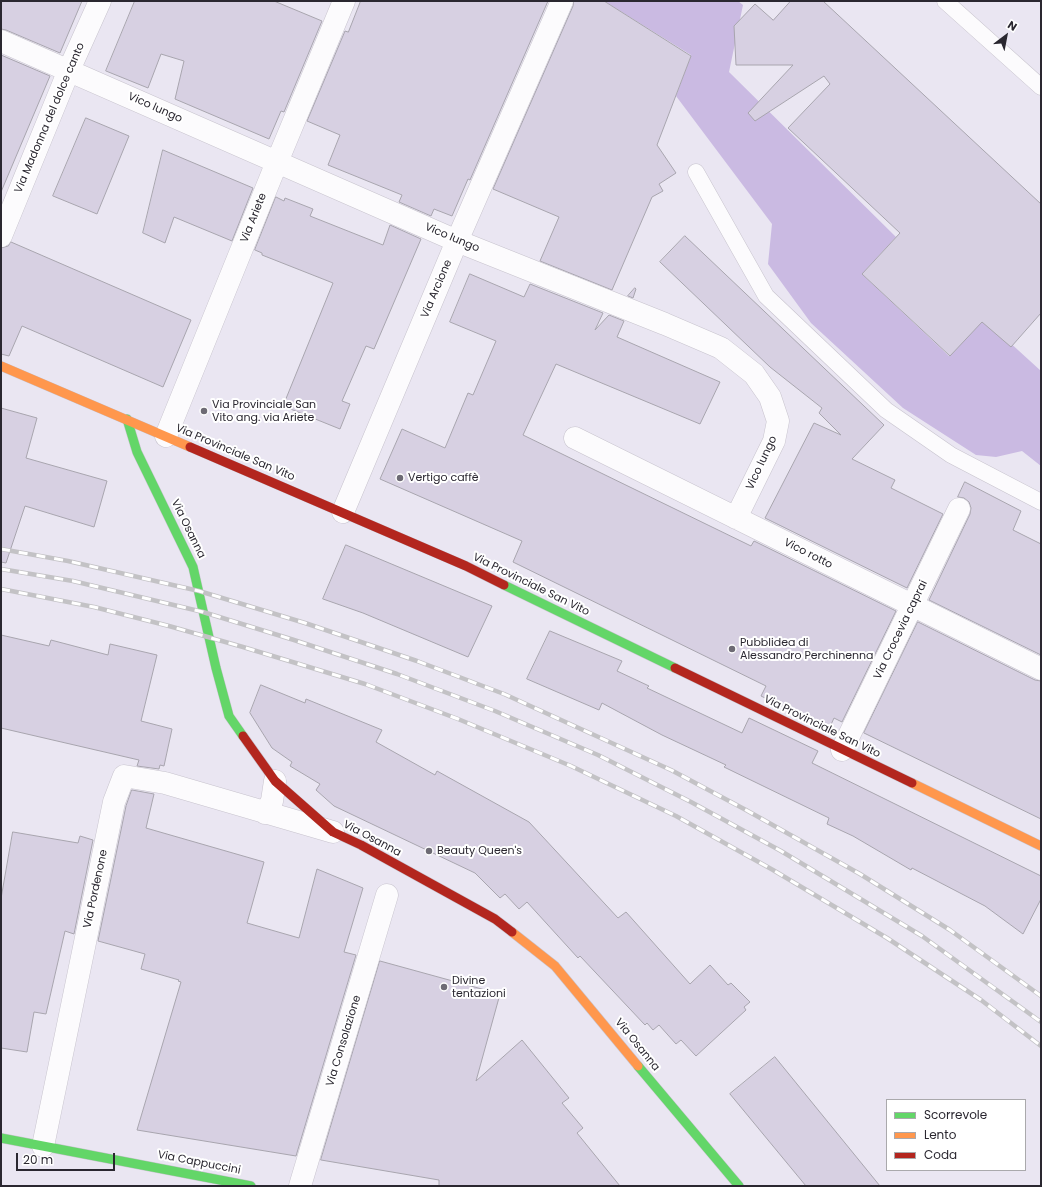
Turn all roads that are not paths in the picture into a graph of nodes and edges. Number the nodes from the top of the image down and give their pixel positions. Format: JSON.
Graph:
{"nodes":[{"id":1,"x":100,"y":1,"type":"edge"},
{"id":2,"x":344,"y":1,"type":"edge"},
{"id":3,"x":562,"y":1,"type":"edge"},
{"id":4,"x":945,"y":1,"type":"edge"},
{"id":5,"x":1,"y":41,"type":"edge"},
{"id":6,"x":69,"y":70,"type":"junction"},
{"id":7,"x":1041,"y":87,"type":"edge"},
{"id":8,"x":277,"y":162,"type":"junction"},
{"id":9,"x":696,"y":172,"type":"dead end"},
{"id":10,"x":1,"y":236,"type":"edge"},
{"id":11,"x":457,"y":241,"type":"junction"},
{"id":12,"x":1,"y":366,"type":"edge"},
{"id":13,"x":127,"y":419,"type":"junction"},
{"id":14,"x":166,"y":436,"type":"junction"},
{"id":15,"x":574,"y":438,"type":"dead end"},
{"id":16,"x":1041,"y":502,"type":"edge"},
{"id":17,"x":959,"y":509,"type":"dead end"},
{"id":18,"x":343,"y":512,"type":"junction"},
{"id":19,"x":736,"y":518,"type":"junction"},
{"id":20,"x":912,"y":606,"type":"junction"},
{"id":21,"x":1041,"y":669,"type":"edge"},
{"id":22,"x":842,"y":750,"type":"junction"},
{"id":23,"x":276,"y":781,"type":"junction"},
{"id":24,"x":265,"y":813,"type":"junction"},
{"id":25,"x":333,"y":832,"type":"junction"},
{"id":26,"x":1041,"y":846,"type":"edge"},
{"id":27,"x":388,"y":895,"type":"dead end"},
{"id":28,"x":1,"y":1138,"type":"edge"},
{"id":29,"x":42,"y":1146,"type":"junction"},
{"id":30,"x":251,"y":1186,"type":"edge"},
{"id":31,"x":300,"y":1186,"type":"edge"},
{"id":32,"x":739,"y":1186,"type":"edge"}],
"edges":[{"from":1,"to":6,"type":"street","name":"Via Madonna del dolce canto"},
{"from":2,"to":8,"type":"street","name":"Via Ariete"},
{"from":3,"to":11,"type":"street","name":"Via Arcione"},
{"from":4,"to":7,"type":"lane"},
{"from":5,"to":6,"type":"street","name":"Vico lungo"},
{"from":6,"to":8,"type":"street","name":"Vico lungo"},
{"from":6,"to":10,"type":"street","name":"Via Madonna del dolce canto"},
{"from":8,"to":11,"type":"street","name":"Vico lungo"},
{"from":8,"to":14,"type":"street","name":"Via Ariete"},
{"from":9,"to":16,"type":"lane"},
{"from":11,"to":18,"type":"street","name":"Via Arcione"},
{"from":11,"to":19,"type":"street","name":"Vico lungo"},
{"from":12,"to":13,"type":"street","name":"Via Provinciale San Vito"},
{"from":13,"to":14,"type":"street","name":"Via Provinciale San Vito"},
{"from":13,"to":23,"type":"street","name":"Via Osanna"},
{"from":14,"to":18,"type":"street","name":"Via Provinciale San Vito"},
{"from":15,"to":19,"type":"street","name":"Vico rotto"},
{"from":17,"to":20,"type":"street","name":"Via Crocevia caprai"},
{"from":18,"to":22,"type":"street","name":"Via Provinciale San Vito"},
{"from":19,"to":20,"type":"street","name":"Vico rotto"},
{"from":20,"to":21,"type":"street","name":"Vico rotto"},
{"from":20,"to":22,"type":"street","name":"Via Crocevia caprai"},
{"from":22,"to":26,"type":"street","name":"Via Provinciale San Vito"},
{"from":23,"to":24,"type":"street"},
{"from":23,"to":25,"type":"street","name":"Via Osanna"},
{"from":24,"to":25,"type":"street","name":"Via Pordenone"},
{"from":24,"to":29,"type":"street","name":"Via Pordenone"},
{"from":25,"to":32,"type":"street","name":"Via Osanna"},
{"from":27,"to":31,"type":"street","name":"Via Consolazione"},
{"from":28,"to":29,"type":"street","name":"Via Cappuccini"},
{"from":29,"to":30,"type":"street","name":"Via Cappuccini"}]}
